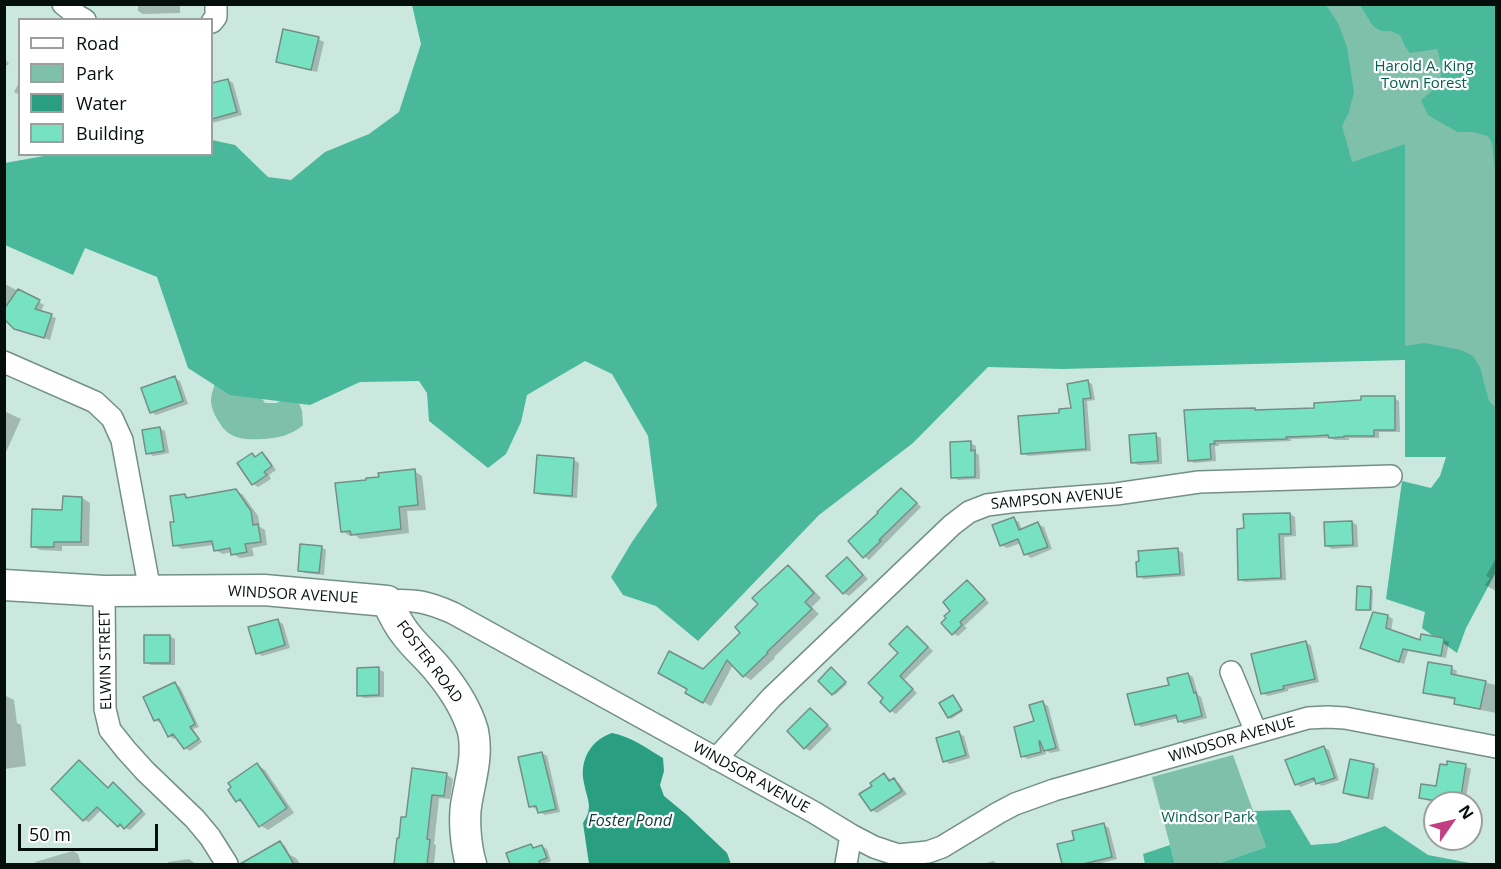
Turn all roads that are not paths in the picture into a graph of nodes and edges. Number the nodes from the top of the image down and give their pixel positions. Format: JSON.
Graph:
{"nodes":[{"id":1,"x":63,"y":4,"type":"edge"},
{"id":2,"x":216,"y":4,"type":"edge"},
{"id":3,"x":82,"y":18,"type":"edge"},
{"id":4,"x":213,"y":20,"type":"edge"},
{"id":5,"x":4,"y":362,"type":"edge"},
{"id":6,"x":1391,"y":476,"type":"dead end"},
{"id":7,"x":4,"y":585,"type":"edge"},
{"id":8,"x":105,"y":591,"type":"junction"},
{"id":9,"x":150,"y":591,"type":"junction"},
{"id":10,"x":387,"y":601,"type":"junction"},
{"id":11,"x":1231,"y":672,"type":"dead end"},
{"id":12,"x":1256,"y":732,"type":"junction"},
{"id":13,"x":1497,"y":747,"type":"edge"},
{"id":14,"x":716,"y":759,"type":"junction"},
{"id":15,"x":851,"y":835,"type":"junction"},
{"id":16,"x":227,"y":864,"type":"edge"},
{"id":17,"x":471,"y":864,"type":"edge"},
{"id":18,"x":846,"y":864,"type":"edge"}],
"edges":[{"from":1,"to":3,"type":"street"},
{"from":2,"to":4,"type":"street"},
{"from":5,"to":9,"type":"street"},
{"from":6,"to":14,"type":"street","name":"SAMPSON AVENUE"},
{"from":7,"to":8,"type":"street","name":"WINDSOR AVENUE"},
{"from":8,"to":9,"type":"street","name":"WINDSOR AVENUE"},
{"from":8,"to":16,"type":"street","name":"ELWIN STREET"},
{"from":9,"to":10,"type":"street","name":"WINDSOR AVENUE"},
{"from":10,"to":14,"type":"street","name":"WINDSOR AVENUE"},
{"from":10,"to":17,"type":"street","name":"FOSTER ROAD"},
{"from":11,"to":12,"type":"street"},
{"from":12,"to":13,"type":"street","name":"WINDSOR AVENUE"},
{"from":12,"to":15,"type":"street","name":"WINDSOR AVENUE"},
{"from":14,"to":15,"type":"street","name":"WINDSOR AVENUE"},
{"from":15,"to":18,"type":"street"}]}
